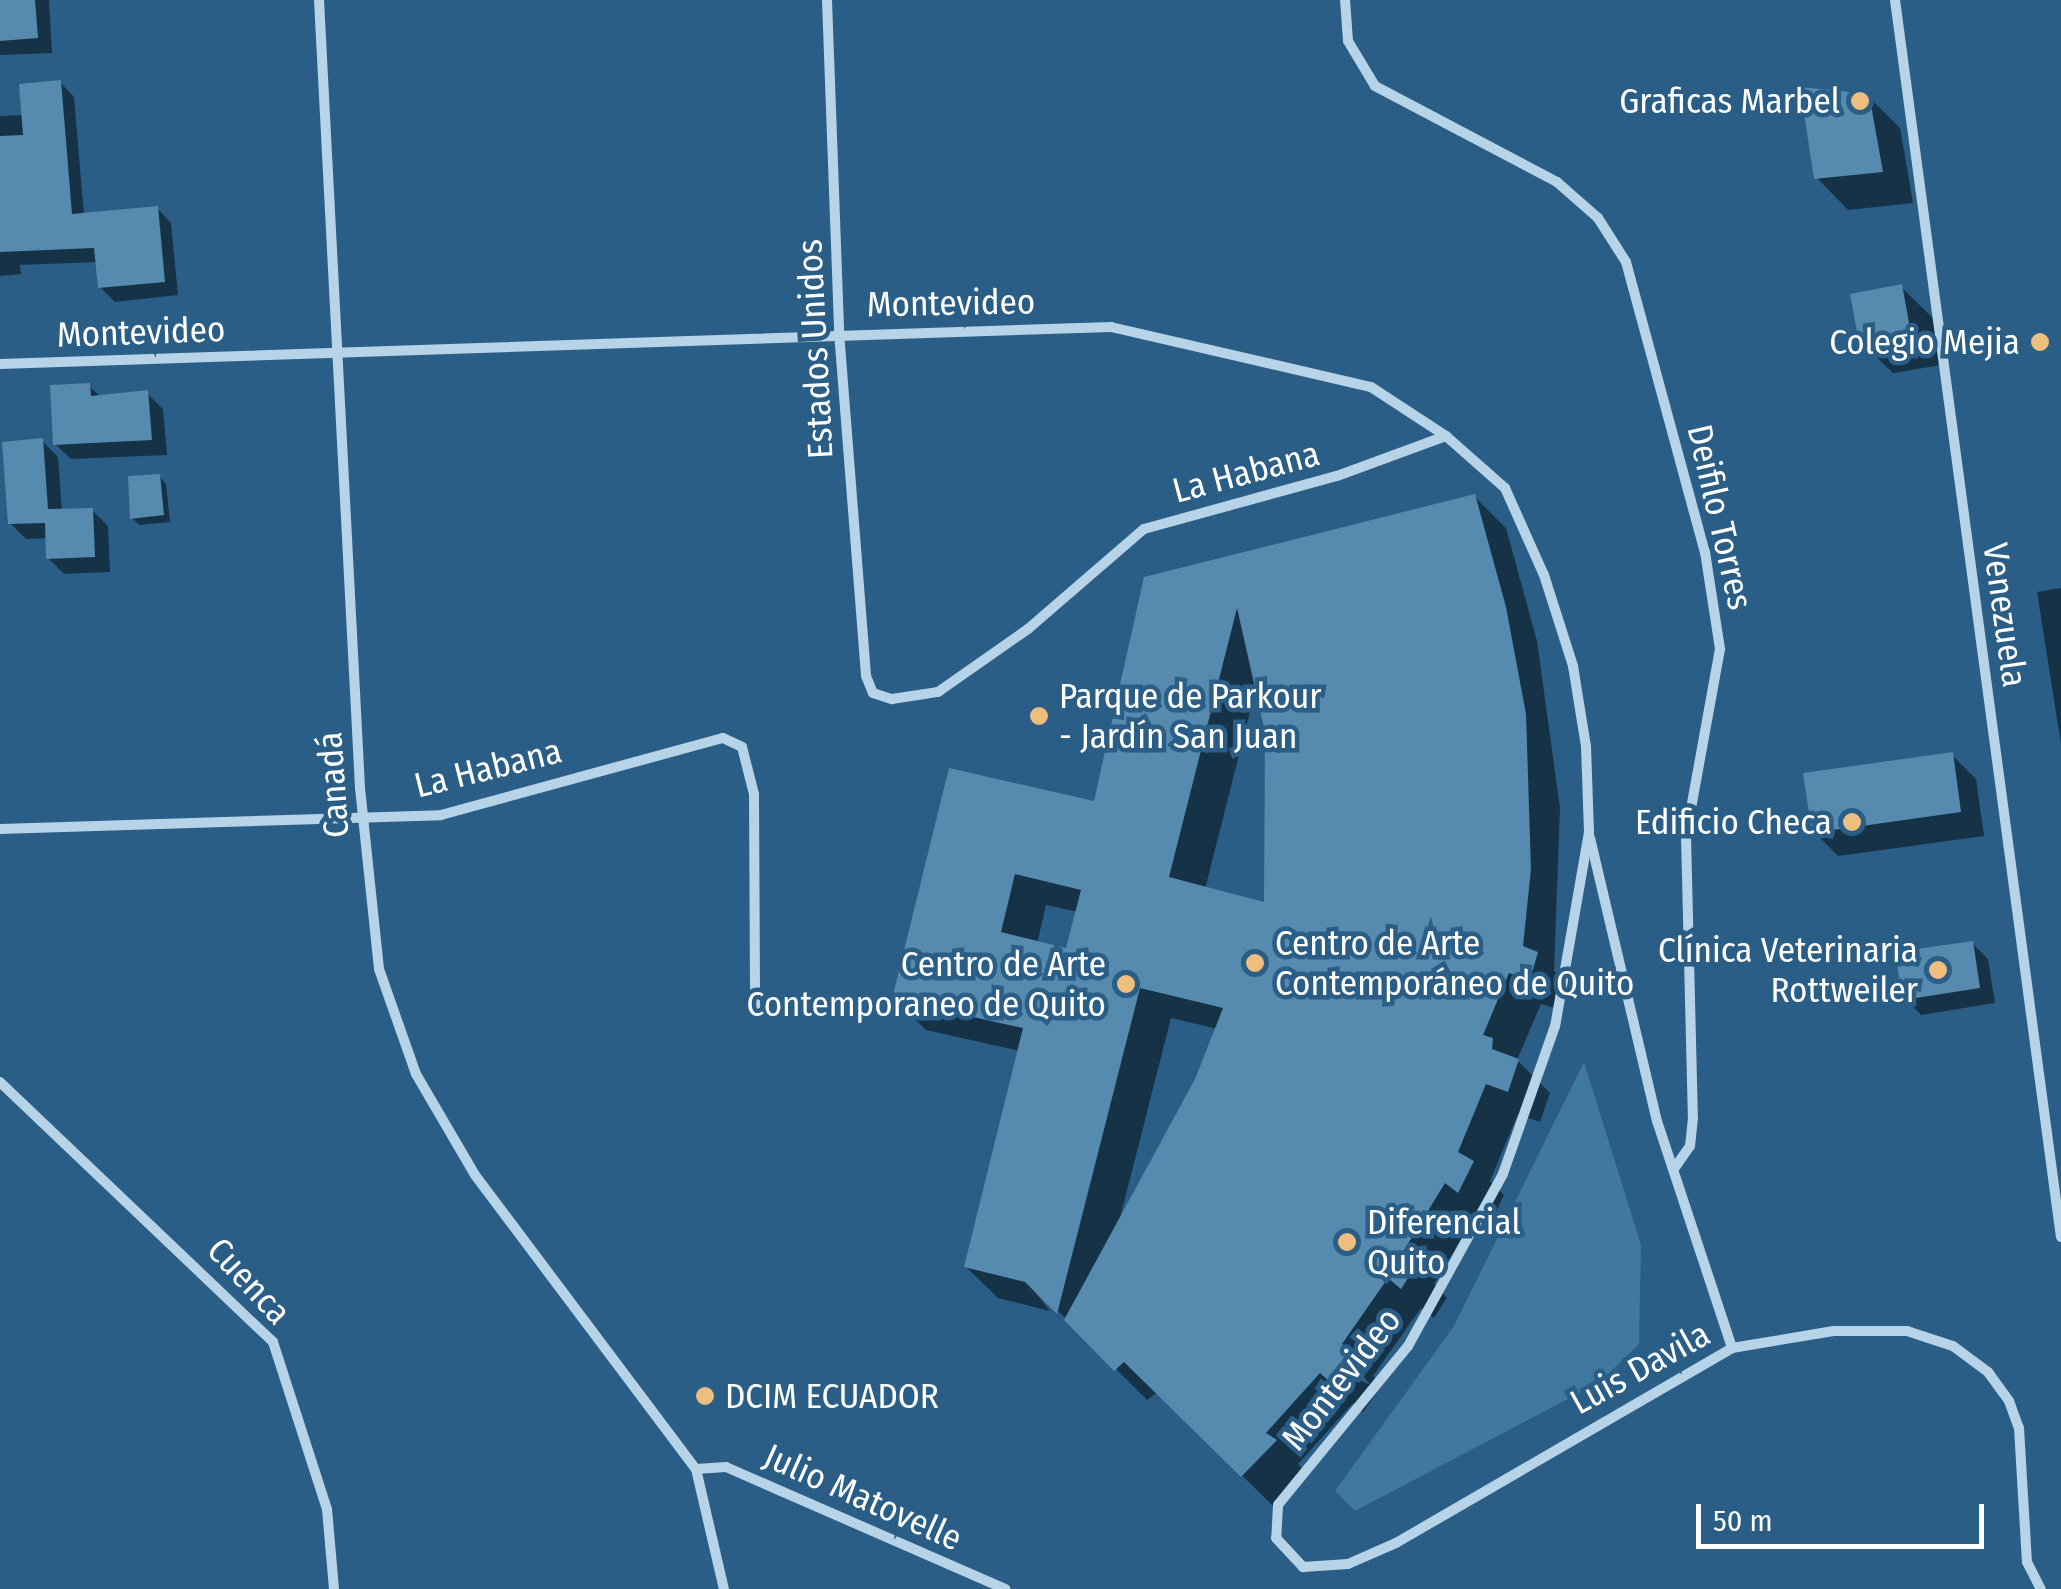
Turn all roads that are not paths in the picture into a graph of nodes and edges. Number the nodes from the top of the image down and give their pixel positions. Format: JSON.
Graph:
{"nodes":[{"id":1,"x":320,"y":0,"type":"edge"},
{"id":2,"x":827,"y":0,"type":"edge"},
{"id":3,"x":1895,"y":0,"type":"edge"},
{"id":4,"x":1345,"y":5,"type":"edge"},
{"id":5,"x":839,"y":332,"type":"junction"},
{"id":6,"x":334,"y":354,"type":"junction"},
{"id":7,"x":0,"y":364,"type":"edge"},
{"id":8,"x":1446,"y":436,"type":"junction"},
{"id":9,"x":874,"y":693,"type":"joint"},
{"id":10,"x":362,"y":820,"type":"junction"},
{"id":11,"x":0,"y":829,"type":"edge"},
{"id":12,"x":1589,"y":832,"type":"junction"},
{"id":13,"x":755,"y":1011,"type":"dead end"},
{"id":14,"x":0,"y":1082,"type":"edge"},
{"id":15,"x":1674,"y":1169,"type":"junction"},
{"id":16,"x":2061,"y":1238,"type":"edge"},
{"id":17,"x":1732,"y":1348,"type":"junction"},
{"id":18,"x":696,"y":1469,"type":"junction"},
{"id":19,"x":1278,"y":1506,"type":"joint"},
{"id":20,"x":334,"y":1589,"type":"edge"},
{"id":21,"x":724,"y":1589,"type":"edge"},
{"id":22,"x":1005,"y":1589,"type":"edge"},
{"id":23,"x":2041,"y":1589,"type":"edge"}],
"edges":[{"from":1,"to":6,"type":"street","name":"Canadá"},
{"from":2,"to":5,"type":"street","name":"Estados Unidos"},
{"from":3,"to":16,"type":"street","name":"Venezuela"},
{"from":4,"to":15,"type":"street","name":"Deifilo Torres"},
{"from":5,"to":6,"type":"street","name":"Montevideo"},
{"from":5,"to":8,"type":"street","name":"Montevideo"},
{"from":5,"to":9,"type":"street","name":"Estados Unidos"},
{"from":6,"to":7,"type":"street","name":"Montevideo"},
{"from":6,"to":10,"type":"street","name":"Canadá"},
{"from":8,"to":9,"type":"street","name":"La Habana"},
{"from":8,"to":12,"type":"street","name":"Montevideo"},
{"from":10,"to":11,"type":"street","name":"La Habana"},
{"from":10,"to":13,"type":"street","name":"La Habana"},
{"from":10,"to":18,"type":"street","name":"Canadá"},
{"from":12,"to":15,"type":"street","name":"Montevideo"},
{"from":12,"to":19,"type":"street","name":"Montevideo"},
{"from":14,"to":20,"type":"street","name":"Cuenca"},
{"from":15,"to":17,"type":"street"},
{"from":17,"to":19,"type":"street","name":"Luis Davila"},
{"from":17,"to":23,"type":"street","name":"Luis Davila"},
{"from":18,"to":21,"type":"street"},
{"from":18,"to":22,"type":"street","name":"Julio Matovelle"}]}
